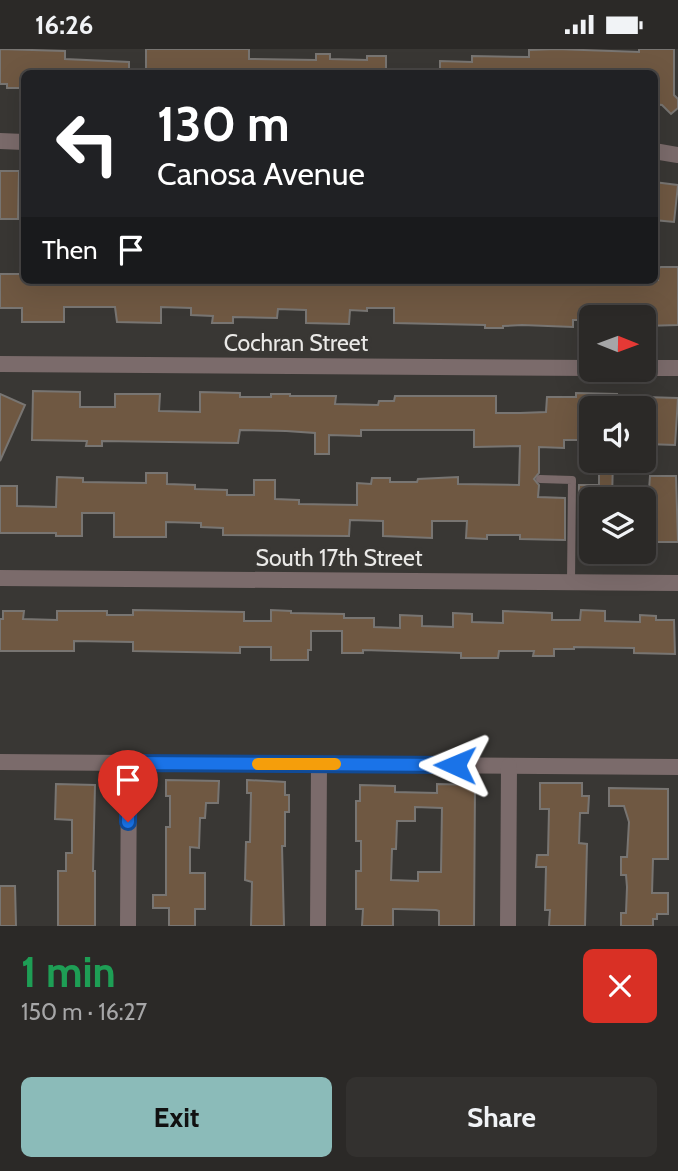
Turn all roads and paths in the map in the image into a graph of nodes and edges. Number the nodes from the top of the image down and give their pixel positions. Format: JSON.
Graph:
{"nodes":[{"id":1,"x":0,"y":141,"type":"edge"},
{"id":2,"x":21,"y":142,"type":"edge"},
{"id":3,"x":658,"y":152,"type":"edge"},
{"id":4,"x":678,"y":155,"type":"edge"},
{"id":5,"x":0,"y":364,"type":"edge"},
{"id":6,"x":579,"y":368,"type":"edge"},
{"id":7,"x":656,"y":368,"type":"edge"},
{"id":8,"x":678,"y":368,"type":"edge"},
{"id":9,"x":540,"y":479,"type":"dead end"},
{"id":10,"x":0,"y":578,"type":"edge"},
{"id":11,"x":571,"y":582,"type":"junction"},
{"id":12,"x":678,"y":583,"type":"edge"},
{"id":13,"x":0,"y":762,"type":"edge"},
{"id":14,"x":129,"y":763,"type":"junction"},
{"id":15,"x":319,"y":764,"type":"junction"},
{"id":16,"x":509,"y":766,"type":"junction"},
{"id":17,"x":678,"y":767,"type":"edge"},
{"id":18,"x":128,"y":926,"type":"edge"},
{"id":19,"x":318,"y":926,"type":"edge"},
{"id":20,"x":508,"y":926,"type":"edge"}],
"edges":[{"from":1,"to":2,"type":"street"},
{"from":3,"to":4,"type":"street"},
{"from":5,"to":6,"type":"street","name":"Cochran Street"},
{"from":7,"to":8,"type":"street"},
{"from":9,"to":11,"type":"lane"},
{"from":10,"to":11,"type":"street","name":"South 17th Street"},
{"from":11,"to":12,"type":"street","name":"South 17th Street"},
{"from":13,"to":14,"type":"street"},
{"from":14,"to":15,"type":"street"},
{"from":14,"to":18,"type":"street"},
{"from":15,"to":16,"type":"street"},
{"from":15,"to":19,"type":"street"},
{"from":16,"to":17,"type":"street"},
{"from":16,"to":20,"type":"street"}]}
